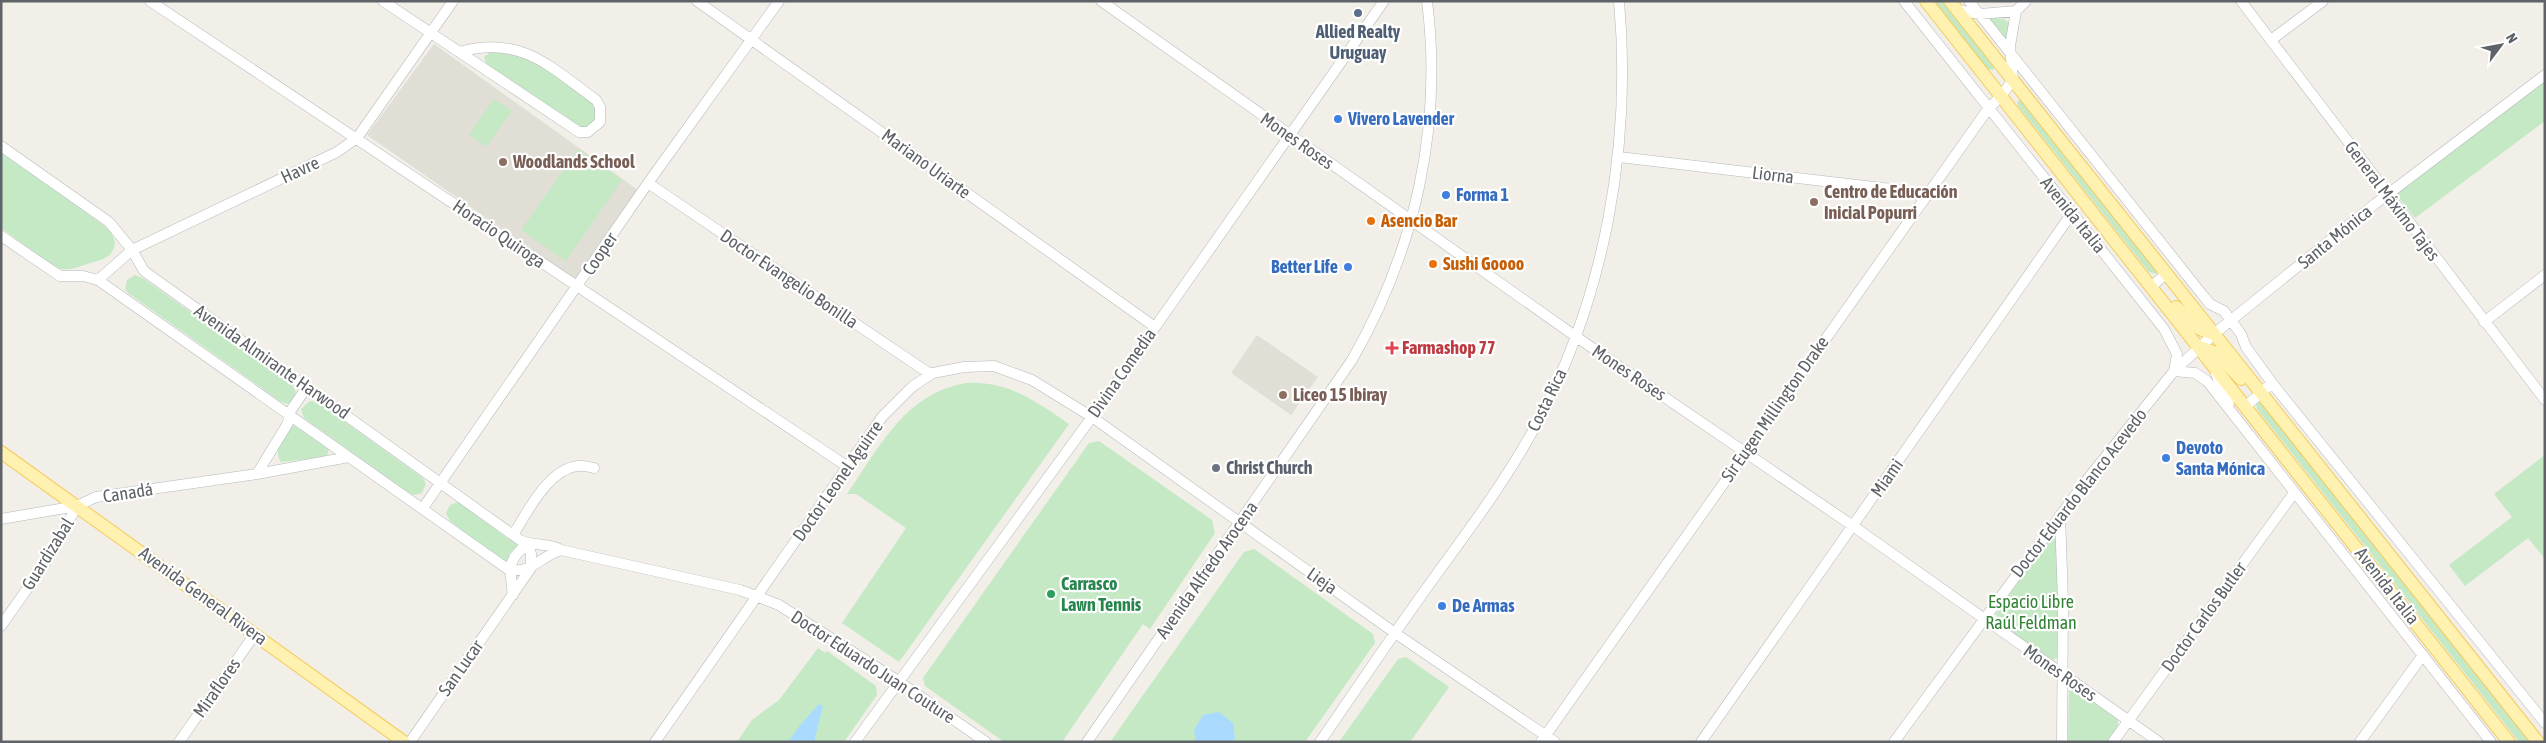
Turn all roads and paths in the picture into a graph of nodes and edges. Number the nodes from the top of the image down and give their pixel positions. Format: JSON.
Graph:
{"nodes":[{"id":1,"x":150,"y":1,"type":"edge"},
{"id":2,"x":383,"y":1,"type":"edge"},
{"id":3,"x":453,"y":1,"type":"edge"},
{"id":4,"x":698,"y":1,"type":"edge"},
{"id":5,"x":779,"y":1,"type":"edge"},
{"id":6,"x":1101,"y":1,"type":"edge"},
{"id":7,"x":1384,"y":1,"type":"edge"},
{"id":8,"x":1427,"y":1,"type":"edge"},
{"id":9,"x":1620,"y":1,"type":"edge"},
{"id":10,"x":1904,"y":1,"type":"edge"},
{"id":11,"x":1926,"y":1,"type":"edge"},
{"id":12,"x":1969,"y":1,"type":"edge"},
{"id":13,"x":2026,"y":1,"type":"edge"},
{"id":14,"x":2241,"y":1,"type":"edge"},
{"id":15,"x":2323,"y":1,"type":"edge"},
{"id":16,"x":1954,"y":6,"type":"edge"},
{"id":17,"x":2016,"y":11,"type":"junction"},
{"id":18,"x":1980,"y":14,"type":"junction"},
{"id":19,"x":430,"y":33,"type":"junction"},
{"id":20,"x":752,"y":39,"type":"junction"},
{"id":21,"x":2271,"y":40,"type":"junction"},
{"id":22,"x":459,"y":52,"type":"junction"},
{"id":23,"x":2011,"y":53,"type":"junction"},
{"id":24,"x":2545,"y":75,"type":"edge"},
{"id":25,"x":2013,"y":80,"type":"junction"},
{"id":26,"x":2002,"y":96,"type":"junction"},
{"id":27,"x":1988,"y":109,"type":"junction"},
{"id":28,"x":1289,"y":135,"type":"junction"},
{"id":29,"x":357,"y":138,"type":"junction"},
{"id":30,"x":1,"y":146,"type":"edge"},
{"id":31,"x":1619,"y":157,"type":"junction"},
{"id":32,"x":648,"y":183,"type":"junction"},
{"id":33,"x":2387,"y":195,"type":"junction"},
{"id":34,"x":1926,"y":197,"type":"junction"},
{"id":35,"x":2072,"y":213,"type":"junction"},
{"id":36,"x":1412,"y":221,"type":"junction"},
{"id":37,"x":1,"y":236,"type":"edge"},
{"id":38,"x":132,"y":250,"type":"junction"},
{"id":39,"x":2167,"y":273,"type":"junction"},
{"id":40,"x":2545,"y":275,"type":"edge"},
{"id":41,"x":98,"y":280,"type":"junction"},
{"id":42,"x":578,"y":286,"type":"junction"},
{"id":43,"x":2152,"y":286,"type":"junction"},
{"id":44,"x":2231,"y":320,"type":"junction"},
{"id":45,"x":2484,"y":322,"type":"junction"},
{"id":46,"x":1154,"y":327,"type":"junction"},
{"id":47,"x":2214,"y":334,"type":"junction"},
{"id":48,"x":1574,"y":336,"type":"junction"},
{"id":49,"x":2199,"y":346,"type":"junction"},
{"id":50,"x":2211,"y":361,"type":"junction"},
{"id":51,"x":2174,"y":371,"type":"junction"},
{"id":52,"x":930,"y":374,"type":"junction"},
{"id":53,"x":2272,"y":383,"type":"junction"},
{"id":54,"x":307,"y":387,"type":"junction"},
{"id":55,"x":2261,"y":393,"type":"junction"},
{"id":56,"x":2545,"y":400,"type":"edge"},
{"id":57,"x":2246,"y":406,"type":"junction"},
{"id":58,"x":289,"y":413,"type":"junction"},
{"id":59,"x":1092,"y":417,"type":"junction"},
{"id":60,"x":2234,"y":418,"type":"junction"},
{"id":61,"x":2308,"y":428,"type":"junction"},
{"id":62,"x":2266,"y":431,"type":"junction"},
{"id":63,"x":2297,"y":437,"type":"junction"},
{"id":64,"x":2253,"y":441,"type":"junction"},
{"id":65,"x":1,"y":452,"type":"edge"},
{"id":66,"x":1744,"y":452,"type":"junction"},
{"id":67,"x":349,"y":457,"type":"junction"},
{"id":68,"x":848,"y":467,"type":"junction"},
{"id":69,"x":594,"y":468,"type":"dead end"},
{"id":70,"x":257,"y":474,"type":"junction"},
{"id":71,"x":441,"y":483,"type":"junction"},
{"id":72,"x":2294,"y":493,"type":"junction"},
{"id":73,"x":78,"y":506,"type":"junction"},
{"id":74,"x":423,"y":508,"type":"junction"},
{"id":75,"x":2060,"y":515,"type":"junction"},
{"id":76,"x":1,"y":519,"type":"edge"},
{"id":77,"x":1240,"y":522,"type":"junction"},
{"id":78,"x":1853,"y":526,"type":"junction"},
{"id":79,"x":513,"y":535,"type":"junction"},
{"id":80,"x":528,"y":544,"type":"junction"},
{"id":81,"x":561,"y":550,"type":"junction"},
{"id":82,"x":531,"y":568,"type":"junction"},
{"id":83,"x":510,"y":570,"type":"junction"},
{"id":84,"x":2432,"y":583,"type":"junction"},
{"id":85,"x":2419,"y":592,"type":"junction"},
{"id":86,"x":513,"y":595,"type":"junction"},
{"id":87,"x":758,"y":596,"type":"junction"},
{"id":88,"x":1983,"y":619,"type":"junction"},
{"id":89,"x":1,"y":626,"type":"edge"},
{"id":90,"x":1395,"y":633,"type":"junction"},
{"id":91,"x":255,"y":634,"type":"junction"},
{"id":92,"x":2423,"y":655,"type":"junction"},
{"id":93,"x":2062,"y":674,"type":"junction"},
{"id":94,"x":898,"y":681,"type":"junction"},
{"id":95,"x":2129,"y":720,"type":"junction"},
{"id":96,"x":2545,"y":723,"type":"edge"},
{"id":97,"x":1543,"y":739,"type":"edge"},
{"id":98,"x":179,"y":742,"type":"edge"},
{"id":99,"x":404,"y":742,"type":"edge"},
{"id":100,"x":410,"y":742,"type":"edge"},
{"id":101,"x":655,"y":742,"type":"edge"},
{"id":102,"x":855,"y":742,"type":"edge"},
{"id":103,"x":986,"y":742,"type":"edge"},
{"id":104,"x":1087,"y":742,"type":"edge"},
{"id":105,"x":1320,"y":742,"type":"edge"},
{"id":106,"x":1555,"y":742,"type":"edge"},
{"id":107,"x":1701,"y":742,"type":"edge"},
{"id":108,"x":1894,"y":742,"type":"edge"},
{"id":109,"x":2062,"y":742,"type":"edge"},
{"id":110,"x":2113,"y":742,"type":"edge"},
{"id":111,"x":2159,"y":742,"type":"edge"},
{"id":112,"x":2360,"y":742,"type":"edge"},
{"id":113,"x":2491,"y":742,"type":"edge"},
{"id":114,"x":2509,"y":742,"type":"edge"},
{"id":115,"x":2538,"y":742,"type":"edge"}],
"edges":[{"from":1,"to":29,"type":"street","name":"Horacio Quiroga"},
{"from":2,"to":19,"type":"street"},
{"from":3,"to":19,"type":"street","name":"Havre"},
{"from":4,"to":20,"type":"street","name":"Mariano Uriarte"},
{"from":5,"to":20,"type":"street","name":"Cooper"},
{"from":6,"to":28,"type":"street","name":"Mones Roses"},
{"from":7,"to":28,"type":"street","name":"Divina Comedia"},
{"from":8,"to":36,"type":"street","name":"Avenida Alfredo Arocena"},
{"from":9,"to":31,"type":"street","name":"Costa Rica"},
{"from":10,"to":27,"type":"street","name":"Avenida Italia"},
{"from":11,"to":26,"type":"main road","name":"Avenida Italia"},
{"from":12,"to":18,"type":"street","name":"Avenida Italia"},
{"from":13,"to":17,"type":"street"},
{"from":14,"to":21,"type":"street","name":"General Máximo Tajes"},
{"from":15,"to":21,"type":"street"},
{"from":16,"to":18,"type":"street","name":"Avenida Italia"},
{"from":16,"to":25,"type":"main road","name":"Avenida Italia"},
{"from":17,"to":18,"type":"street"},
{"from":17,"to":23,"type":"street"},
{"from":18,"to":23,"type":"street","name":"Avenida Italia"},
{"from":19,"to":22,"type":"street"},
{"from":19,"to":29,"type":"street","name":"Havre"},
{"from":20,"to":32,"type":"street","name":"Cooper"},
{"from":20,"to":46,"type":"street","name":"Mariano Uriarte"},
{"from":21,"to":33,"type":"street","name":"General Máximo Tajes"},
{"from":22,"to":22,"type":"street"},
{"from":23,"to":25,"type":"street"},
{"from":23,"to":44,"type":"street","name":"Avenida Italia"},
{"from":24,"to":33,"type":"street","name":"Santa Mónica"},
{"from":25,"to":26,"type":"street","name":"Sir Eugen Millington Drake"},
{"from":25,"to":39,"type":"main road","name":"Avenida Italia"},
{"from":26,"to":27,"type":"street","name":"Sir Eugen Millington Drake"},
{"from":26,"to":43,"type":"main road","name":"Avenida Italia"},
{"from":27,"to":34,"type":"street","name":"Sir Eugen Millington Drake"},
{"from":27,"to":35,"type":"street","name":"Avenida Italia"},
{"from":28,"to":36,"type":"street","name":"Mones Roses"},
{"from":28,"to":46,"type":"street","name":"Divina Comedia"},
{"from":29,"to":38,"type":"street","name":"Havre"},
{"from":29,"to":42,"type":"street","name":"Horacio Quiroga"},
{"from":30,"to":38,"type":"street","name":"Avenida Almirante Harwood"},
{"from":31,"to":34,"type":"street","name":"Liorna"},
{"from":31,"to":48,"type":"street","name":"Costa Rica"},
{"from":32,"to":42,"type":"street","name":"Cooper"},
{"from":32,"to":52,"type":"street","name":"Doctor Evangelio Bonilla"},
{"from":33,"to":44,"type":"street","name":"Santa Mónica"},
{"from":33,"to":45,"type":"street","name":"General Máximo Tajes"},
{"from":34,"to":66,"type":"street","name":"Sir Eugen Millington Drake"},
{"from":35,"to":51,"type":"street","name":"Avenida Italia"},
{"from":35,"to":78,"type":"street","name":"Miami"},
{"from":36,"to":48,"type":"street","name":"Mones Roses"},
{"from":36,"to":77,"type":"street","name":"Avenida Alfredo Arocena"},
{"from":37,"to":41,"type":"street","name":"Avenida Almirante Harwood"},
{"from":38,"to":41,"type":"street","name":"Havre"},
{"from":38,"to":54,"type":"street","name":"Avenida Almirante Harwood"},
{"from":39,"to":43,"type":"street"},
{"from":39,"to":47,"type":"main road","name":"Avenida Italia"},
{"from":40,"to":45,"type":"street"},
{"from":41,"to":58,"type":"street","name":"Avenida Almirante Harwood"},
{"from":42,"to":68,"type":"street","name":"Horacio Quiroga"},
{"from":42,"to":71,"type":"street","name":"Cooper"},
{"from":43,"to":47,"type":"main road"},
{"from":43,"to":49,"type":"main road","name":"Avenida Italia"},
{"from":44,"to":47,"type":"street","name":"Santa Mónica"},
{"from":44,"to":53,"type":"street","name":"Avenida Italia"},
{"from":45,"to":56,"type":"street","name":"General Máximo Tajes"},
{"from":46,"to":59,"type":"street","name":"Divina Comedia"},
{"from":47,"to":49,"type":"street","name":"Santa Mónica"},
{"from":47,"to":55,"type":"main road","name":"Avenida Italia"},
{"from":48,"to":66,"type":"street","name":"Mones Roses"},
{"from":48,"to":90,"type":"street","name":"Costa Rica"},
{"from":49,"to":50,"type":"main road","name":"Avenida Italia"},
{"from":49,"to":51,"type":"street","name":"Doctor Eduardo Blanco Acevedo"},
{"from":49,"to":55,"type":"main road"},
{"from":50,"to":57,"type":"main road","name":"Avenida Italia"},
{"from":50,"to":60,"type":"street","name":"Avenida Italia"},
{"from":51,"to":60,"type":"street","name":"Avenida Italia"},
{"from":51,"to":75,"type":"street","name":"Doctor Eduardo Blanco Acevedo"},
{"from":52,"to":59,"type":"street","name":"Doctor Leonel Aguirre"},
{"from":52,"to":68,"type":"street","name":"Doctor Leonel Aguirre"},
{"from":53,"to":55,"type":"street"},
{"from":53,"to":61,"type":"street","name":"Avenida Italia"},
{"from":54,"to":58,"type":"street"},
{"from":54,"to":71,"type":"street","name":"Avenida Almirante Harwood"},
{"from":55,"to":57,"type":"street"},
{"from":55,"to":63,"type":"main road","name":"Avenida Italia"},
{"from":57,"to":62,"type":"main road","name":"Avenida Italia"},
{"from":58,"to":67,"type":"street","name":"Avenida Almirante Harwood"},
{"from":58,"to":70,"type":"street"},
{"from":59,"to":77,"type":"street","name":"Lieja"},
{"from":59,"to":94,"type":"street","name":"Divina Comedia"},
{"from":60,"to":64,"type":"street","name":"Avenida Italia"},
{"from":61,"to":63,"type":"street"},
{"from":61,"to":84,"type":"street","name":"Avenida Italia"},
{"from":62,"to":64,"type":"street"},
{"from":62,"to":114,"type":"main road","name":"Avenida Italia"},
{"from":63,"to":85,"type":"main road","name":"Avenida Italia"},
{"from":64,"to":72,"type":"street","name":"Avenida Italia"},
{"from":65,"to":73,"type":"main road","name":"Avenida General Rivera"},
{"from":66,"to":78,"type":"street","name":"Mones Roses"},
{"from":66,"to":97,"type":"street","name":"Sir Eugen Millington Drake"},
{"from":67,"to":70,"type":"street","name":"Canadá"},
{"from":67,"to":74,"type":"street","name":"Avenida Almirante Harwood"},
{"from":68,"to":87,"type":"street","name":"Doctor Leonel Aguirre"},
{"from":69,"to":79,"type":"street"},
{"from":70,"to":73,"type":"street","name":"Canadá"},
{"from":71,"to":74,"type":"street","name":"Cooper"},
{"from":71,"to":79,"type":"street","name":"Avenida Almirante Harwood"},
{"from":72,"to":92,"type":"street","name":"Avenida Italia"},
{"from":72,"to":95,"type":"street","name":"Doctor Carlos Butler"},
{"from":73,"to":76,"type":"street","name":"Canadá"},
{"from":73,"to":89,"type":"street","name":"Guardizabal"},
{"from":73,"to":91,"type":"main road","name":"Avenida General Rivera"},
{"from":74,"to":83,"type":"street","name":"Avenida Almirante Harwood"},
{"from":75,"to":88,"type":"street","name":"Doctor Eduardo Blanco Acevedo"},
{"from":75,"to":93,"type":"street"},
{"from":77,"to":90,"type":"street","name":"Lieja"},
{"from":77,"to":104,"type":"street","name":"Avenida Alfredo Arocena"},
{"from":78,"to":88,"type":"street","name":"Mones Roses"},
{"from":78,"to":107,"type":"street","name":"Miami"},
{"from":79,"to":80,"type":"street","name":"Avenida Almirante Harwood"},
{"from":80,"to":81,"type":"street","name":"Avenida Almirante Harwood"},
{"from":80,"to":82,"type":"street"},
{"from":80,"to":83,"type":"street"},
{"from":81,"to":82,"type":"street"},
{"from":81,"to":87,"type":"street","name":"Avenida Almirante Harwood"},
{"from":82,"to":83,"type":"street"},
{"from":82,"to":86,"type":"street","name":"San Lucar"},
{"from":83,"to":86,"type":"street"},
{"from":84,"to":85,"type":"street"},
{"from":84,"to":96,"type":"street","name":"Avenida Italia"},
{"from":85,"to":115,"type":"main road","name":"Avenida Italia"},
{"from":86,"to":100,"type":"street","name":"San Lucar"},
{"from":87,"to":94,"type":"street","name":"Doctor Eduardo Juan Couture"},
{"from":87,"to":101,"type":"street","name":"Doctor Leonel Aguirre"},
{"from":88,"to":93,"type":"street","name":"Mones Roses"},
{"from":88,"to":108,"type":"street","name":"Doctor Eduardo Blanco Acevedo"},
{"from":90,"to":97,"type":"street","name":"Lieja"},
{"from":90,"to":105,"type":"street","name":"Costa Rica"},
{"from":91,"to":98,"type":"street","name":"Miraflores"},
{"from":91,"to":99,"type":"main road","name":"Avenida General Rivera"},
{"from":92,"to":112,"type":"street"},
{"from":92,"to":113,"type":"street","name":"Avenida Italia"},
{"from":93,"to":95,"type":"street","name":"Mones Roses"},
{"from":93,"to":109,"type":"street"},
{"from":94,"to":102,"type":"street","name":"Divina Comedia"},
{"from":94,"to":103,"type":"street","name":"Doctor Eduardo Juan Couture"},
{"from":95,"to":110,"type":"street","name":"Doctor Carlos Butler"},
{"from":95,"to":111,"type":"street","name":"Mones Roses"},
{"from":97,"to":106,"type":"street","name":"Lieja"}]}
